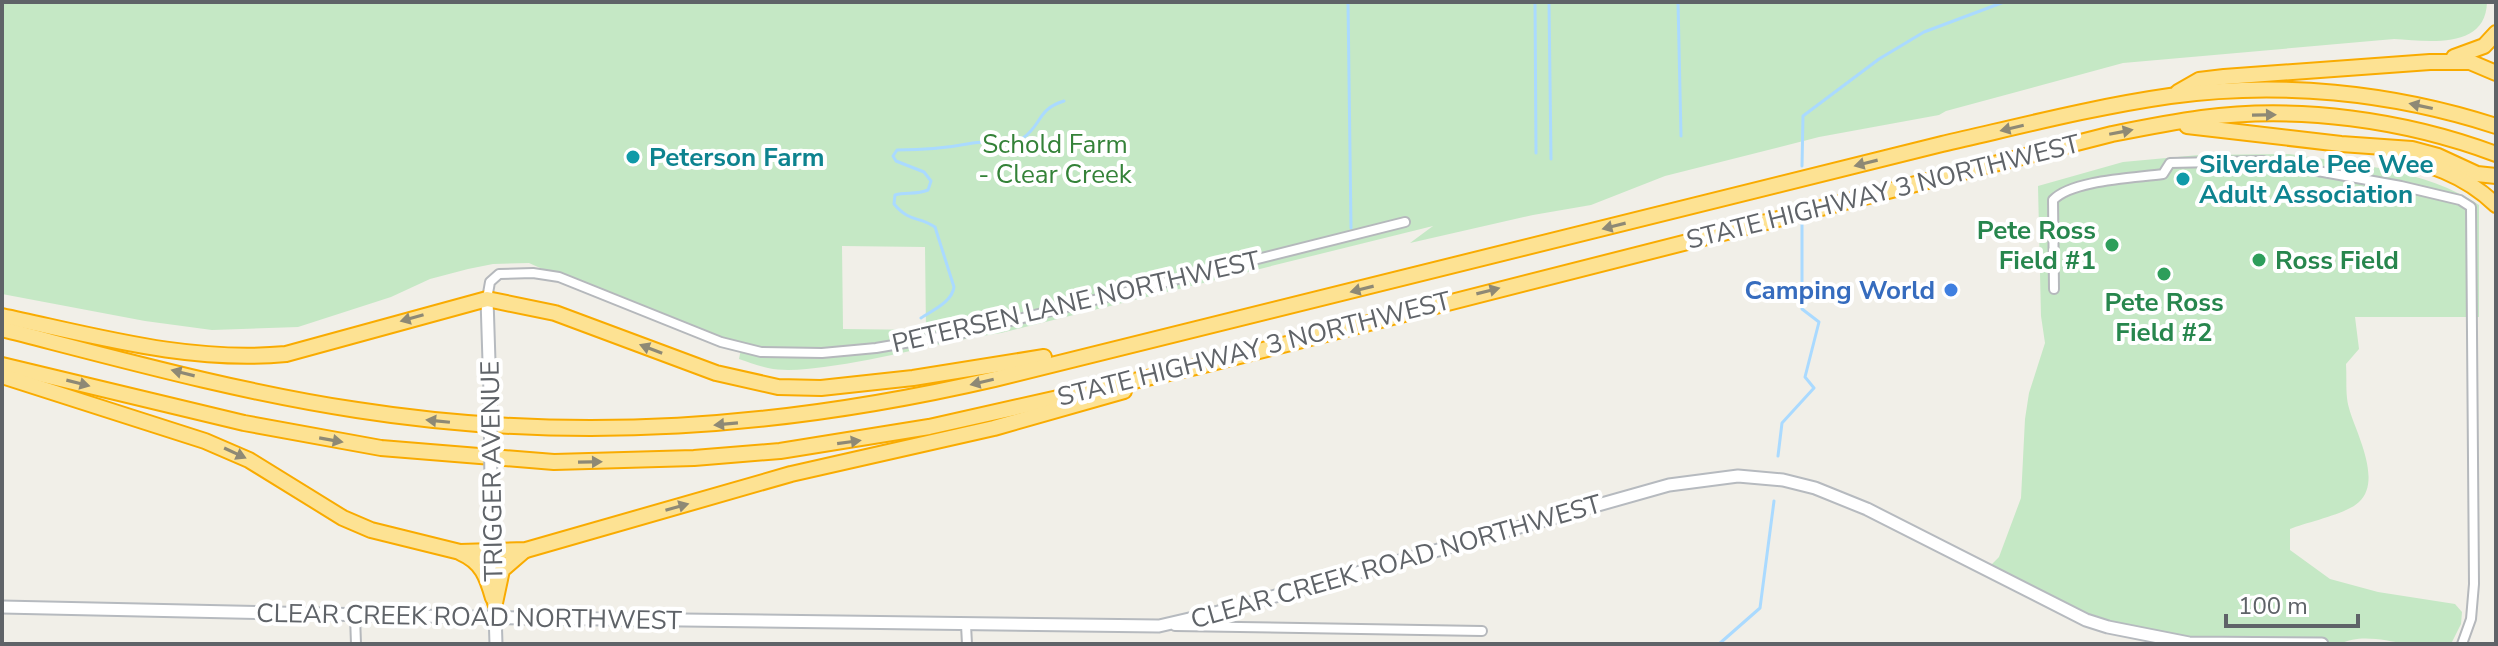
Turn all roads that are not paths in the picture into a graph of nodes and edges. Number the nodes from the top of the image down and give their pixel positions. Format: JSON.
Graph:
{"nodes":[{"id":1,"x":2496,"y":33,"type":"edge"},
{"id":2,"x":2430,"y":62,"type":"junction"},
{"id":3,"x":2496,"y":73,"type":"edge"},
{"id":4,"x":2170,"y":96,"type":"junction"},
{"id":5,"x":2159,"y":126,"type":"junction"},
{"id":6,"x":2496,"y":126,"type":"edge"},
{"id":7,"x":2341,"y":144,"type":"junction"},
{"id":8,"x":2496,"y":154,"type":"edge"},
{"id":9,"x":2496,"y":176,"type":"edge"},
{"id":10,"x":2496,"y":205,"type":"edge"},
{"id":11,"x":1405,"y":222,"type":"dead end"},
{"id":12,"x":2054,"y":289,"type":"dead end"},
{"id":13,"x":487,"y":299,"type":"junction"},
{"id":14,"x":2,"y":316,"type":"edge"},
{"id":15,"x":2,"y":329,"type":"edge"},
{"id":16,"x":1139,"y":343,"type":"junction"},
{"id":17,"x":2,"y":365,"type":"edge"},
{"id":18,"x":1196,"y":367,"type":"junction"},
{"id":19,"x":2,"y":376,"type":"edge"},
{"id":20,"x":526,"y":550,"type":"junction"},
{"id":21,"x":460,"y":552,"type":"junction"},
{"id":22,"x":493,"y":553,"type":"junction"},
{"id":23,"x":495,"y":603,"type":"junction"},
{"id":24,"x":2,"y":607,"type":"edge"},
{"id":25,"x":355,"y":616,"type":"junction"},
{"id":26,"x":966,"y":625,"type":"junction"},
{"id":27,"x":1159,"y":626,"type":"junction"},
{"id":28,"x":1482,"y":631,"type":"dead end"},
{"id":29,"x":356,"y":644,"type":"edge"},
{"id":30,"x":496,"y":644,"type":"edge"},
{"id":31,"x":967,"y":644,"type":"edge"},
{"id":32,"x":2322,"y":644,"type":"edge"},
{"id":33,"x":2462,"y":644,"type":"edge"}],
"edges":[{"from":1,"to":2,"type":"highway"},
{"from":2,"to":3,"type":"highway"},
{"from":2,"to":4,"type":"highway"},
{"from":6,"to":4,"type":"highway","name":"STATE HIGHWAY 3 NORTHWEST","one_way":true},
{"from":4,"to":16,"type":"highway","name":"STATE HIGHWAY 3 NORTHWEST","one_way":true},
{"from":5,"to":7,"type":"highway"},
{"from":5,"to":8,"type":"highway","name":"STATE HIGHWAY 3 NORTHWEST","one_way":true},
{"from":18,"to":5,"type":"highway","name":"STATE HIGHWAY 3 NORTHWEST","one_way":true},
{"from":7,"to":9,"type":"highway"},
{"from":7,"to":10,"type":"highway"},
{"from":11,"to":13,"type":"street","name":"PETERSEN LANE NORTHWEST"},
{"from":12,"to":33,"type":"street"},
{"from":13,"to":14,"type":"highway","one_way":true},
{"from":16,"to":13,"type":"highway","one_way":true},
{"from":13,"to":22,"type":"main road","name":"TRIGGER AVENUE","bridge":true},
{"from":16,"to":15,"type":"highway","name":"STATE HIGHWAY 3 NORTHWEST","one_way":true},
{"from":17,"to":18,"type":"highway","name":"STATE HIGHWAY 3 NORTHWEST","one_way":true},
{"from":20,"to":18,"type":"highway","one_way":true},
{"from":19,"to":21,"type":"highway","one_way":true},
{"from":20,"to":22,"type":"highway"},
{"from":20,"to":23,"type":"highway"},
{"from":21,"to":22,"type":"highway"},
{"from":21,"to":23,"type":"highway"},
{"from":22,"to":23,"type":"main road","name":"TRIGGER AVENUE"},
{"from":23,"to":30,"type":"main road","name":"TRIGGER AVENUE"},
{"from":24,"to":25,"type":"main road","name":"CLEAR CREEK ROAD NORTHWEST"},
{"from":25,"to":26,"type":"main road","name":"CLEAR CREEK ROAD NORTHWEST","bridge":true},
{"from":25,"to":29,"type":"street"},
{"from":26,"to":27,"type":"main road","name":"CLEAR CREEK ROAD NORTHWEST"},
{"from":26,"to":31,"type":"street"},
{"from":27,"to":28,"type":"street"},
{"from":27,"to":32,"type":"main road","name":"CLEAR CREEK ROAD NORTHWEST"}]}
